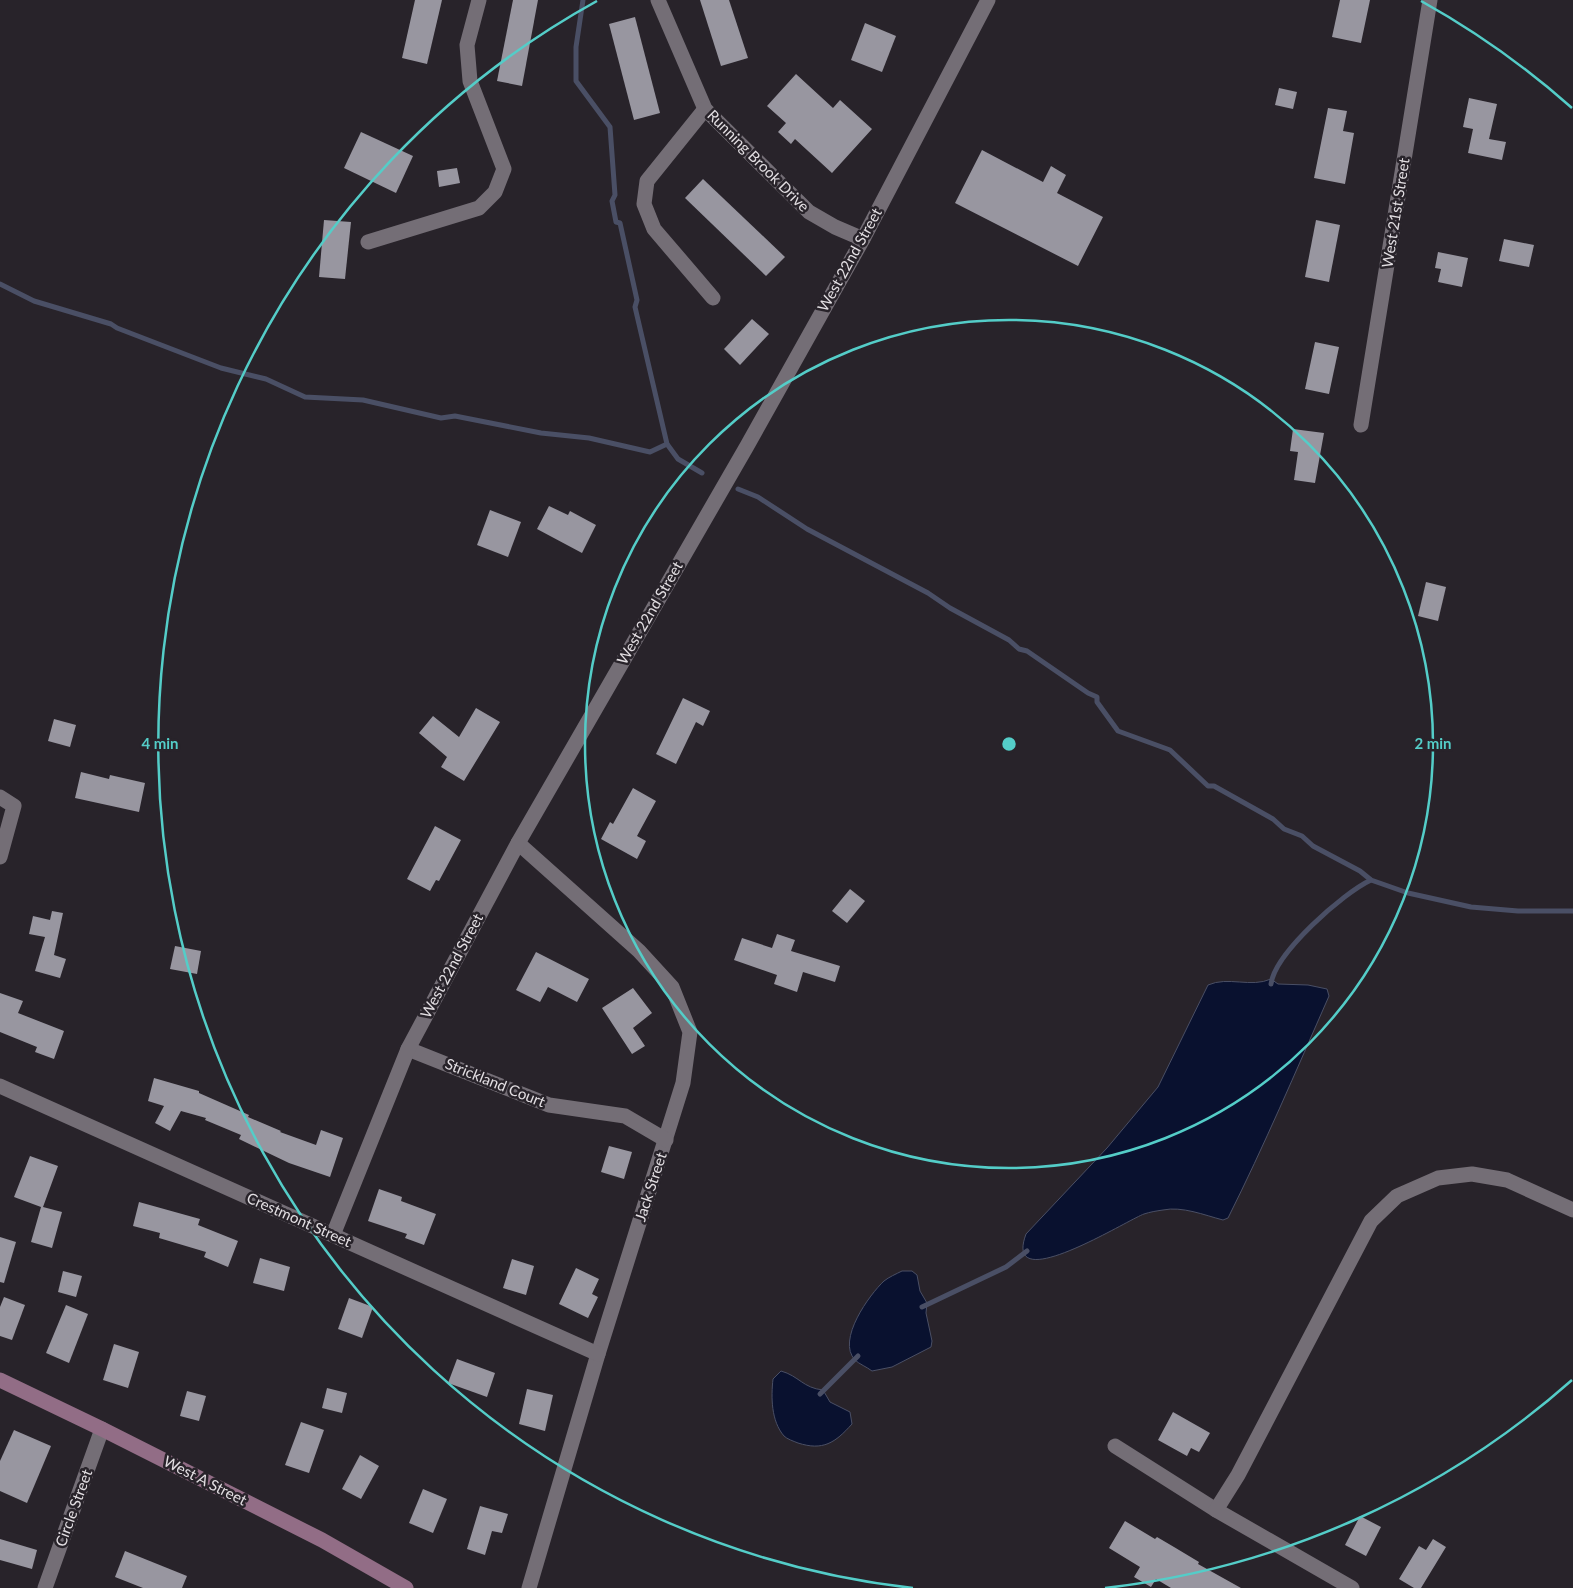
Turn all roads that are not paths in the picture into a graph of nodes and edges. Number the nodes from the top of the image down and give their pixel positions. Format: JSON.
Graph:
{"nodes":[{"id":1,"x":479,"y":0,"type":"edge"},
{"id":2,"x":658,"y":0,"type":"edge"},
{"id":3,"x":988,"y":0,"type":"edge"},
{"id":4,"x":1430,"y":0,"type":"edge"},
{"id":5,"x":705,"y":109,"type":"junction"},
{"id":6,"x":863,"y":238,"type":"junction"},
{"id":7,"x":368,"y":242,"type":"dead end"},
{"id":8,"x":713,"y":298,"type":"dead end"},
{"id":9,"x":1361,"y":426,"type":"dead end"},
{"id":10,"x":0,"y":797,"type":"edge"},
{"id":11,"x":518,"y":842,"type":"junction"},
{"id":12,"x":0,"y":857,"type":"edge"},
{"id":13,"x":408,"y":1049,"type":"junction"},
{"id":14,"x":0,"y":1086,"type":"edge"},
{"id":15,"x":666,"y":1140,"type":"junction"},
{"id":16,"x":1573,"y":1210,"type":"edge"},
{"id":17,"x":333,"y":1235,"type":"junction"},
{"id":18,"x":598,"y":1354,"type":"junction"},
{"id":19,"x":0,"y":1380,"type":"edge"},
{"id":20,"x":102,"y":1429,"type":"junction"},
{"id":21,"x":1115,"y":1446,"type":"dead end"},
{"id":22,"x":1216,"y":1510,"type":"junction"},
{"id":23,"x":45,"y":1588,"type":"edge"},
{"id":24,"x":406,"y":1588,"type":"edge"},
{"id":25,"x":529,"y":1588,"type":"edge"},
{"id":26,"x":1352,"y":1588,"type":"edge"}],
"edges":[{"from":1,"to":7,"type":"street"},
{"from":2,"to":5,"type":"street","name":"Running Brook Drive"},
{"from":3,"to":6,"type":"street","name":"West 22nd Street"},
{"from":4,"to":9,"type":"street","name":"West 21st Street"},
{"from":5,"to":6,"type":"street","name":"Running Brook Drive"},
{"from":5,"to":8,"type":"street"},
{"from":6,"to":11,"type":"street","name":"West 22nd Street"},
{"from":10,"to":12,"type":"street"},
{"from":11,"to":13,"type":"street","name":"West 22nd Street"},
{"from":11,"to":15,"type":"street","name":"Jack Street"},
{"from":13,"to":15,"type":"street","name":"Strickland Court"},
{"from":13,"to":17,"type":"street","name":"West 22nd Street"},
{"from":14,"to":17,"type":"street","name":"Crestmont Street"},
{"from":15,"to":18,"type":"street","name":"Jack Street"},
{"from":16,"to":22,"type":"street"},
{"from":17,"to":18,"type":"street","name":"Crestmont Street"},
{"from":18,"to":25,"type":"street","name":"Jack Street"},
{"from":19,"to":20,"type":"street","name":"West A Street"},
{"from":20,"to":23,"type":"street","name":"Circle Street"},
{"from":20,"to":24,"type":"street","name":"West A Street"},
{"from":21,"to":22,"type":"street"},
{"from":22,"to":26,"type":"street"}]}
